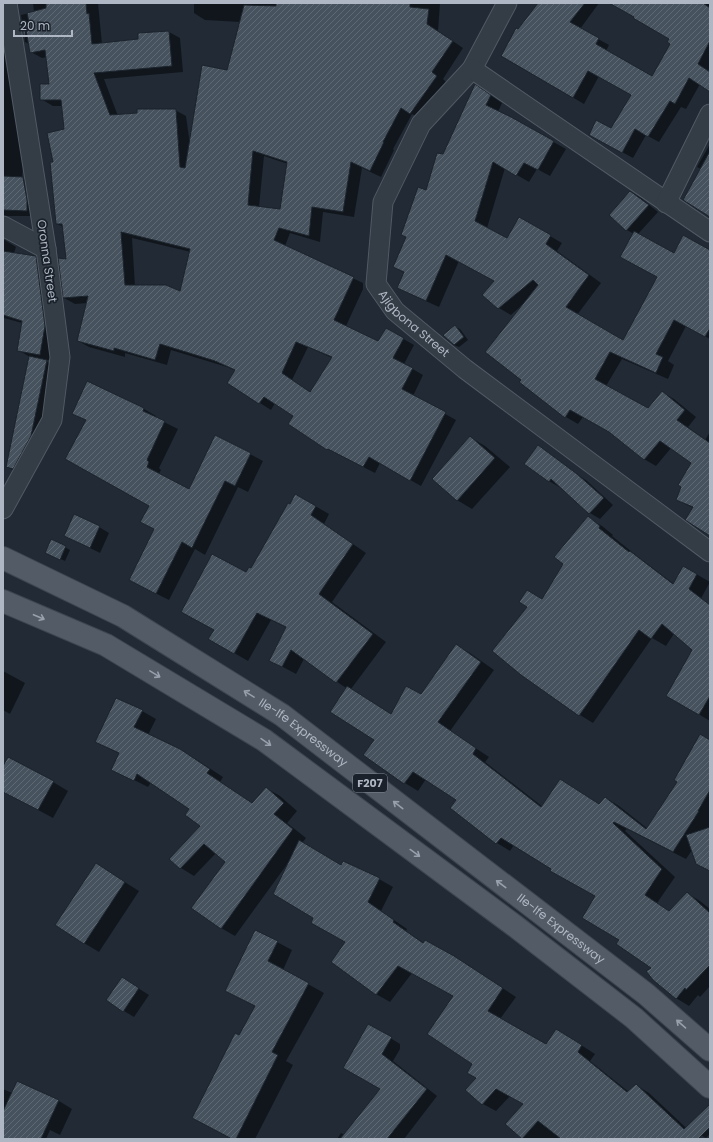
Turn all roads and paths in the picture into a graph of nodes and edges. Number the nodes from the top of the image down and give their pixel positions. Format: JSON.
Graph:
{"nodes":[{"id":1,"x":7,"y":3,"type":"edge"},
{"id":2,"x":507,"y":3,"type":"edge"},
{"id":3,"x":472,"y":70,"type":"junction"},
{"id":4,"x":710,"y":114,"type":"edge"},
{"id":5,"x":666,"y":203,"type":"junction"},
{"id":6,"x":3,"y":226,"type":"edge"},
{"id":7,"x":710,"y":232,"type":"edge"},
{"id":8,"x":46,"y":249,"type":"junction"},
{"id":9,"x":3,"y":509,"type":"edge"},
{"id":10,"x":710,"y":552,"type":"edge"},
{"id":11,"x":3,"y":558,"type":"edge"},
{"id":12,"x":3,"y":602,"type":"edge"},
{"id":13,"x":710,"y":1050,"type":"edge"},
{"id":14,"x":710,"y":1087,"type":"edge"}],
"edges":[{"from":1,"to":8,"type":"street","name":"Oronna Street"},
{"from":2,"to":3,"type":"street","name":"Ajigbona Street"},
{"from":3,"to":5,"type":"street"},
{"from":3,"to":10,"type":"street","name":"Ajigbona Street"},
{"from":4,"to":5,"type":"street"},
{"from":5,"to":7,"type":"street"},
{"from":6,"to":8,"type":"street"},
{"from":8,"to":9,"type":"street","name":"Oronna Street"},
{"from":13,"to":11,"type":"main road","name":"Ile-Ife Expressway","number":"F207","one_way":true},
{"from":12,"to":14,"type":"main road","number":"F207","one_way":true}]}
